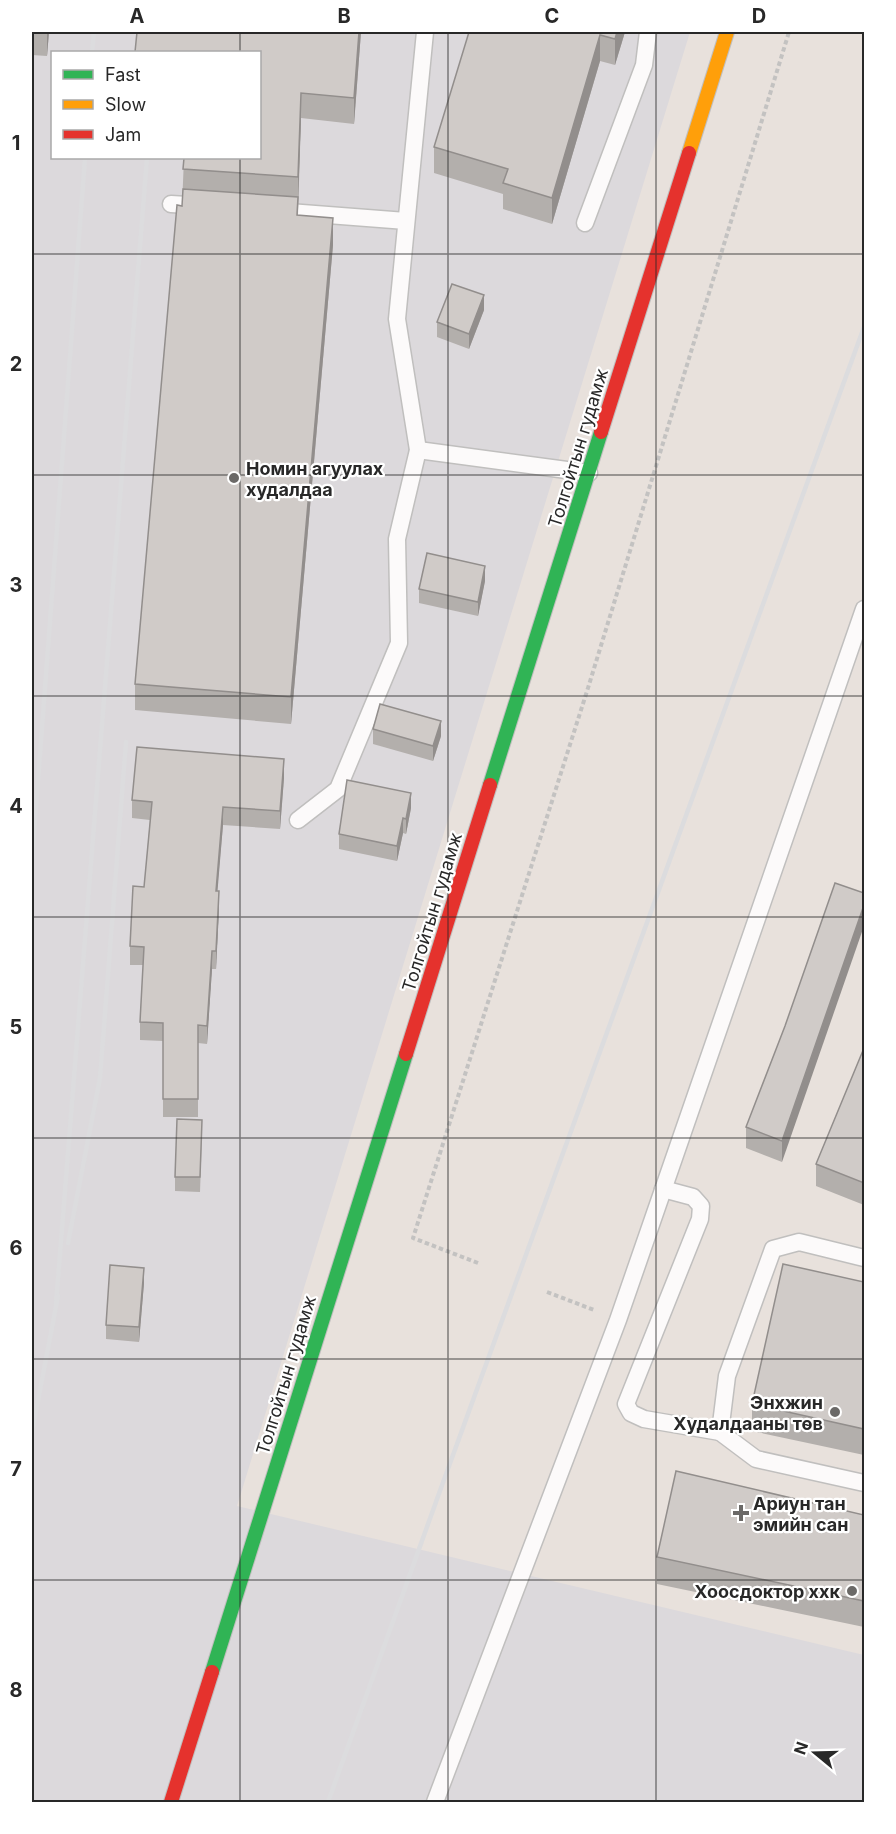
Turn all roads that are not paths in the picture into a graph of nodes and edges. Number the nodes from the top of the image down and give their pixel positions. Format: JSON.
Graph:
{"nodes":[{"id":1,"x":425,"y":32,"type":"edge"},
{"id":2,"x":648,"y":32,"type":"edge"},
{"id":3,"x":727,"y":32,"type":"edge"},
{"id":4,"x":171,"y":204,"type":"dead end"},
{"id":5,"x":218,"y":207,"type":"edge"},
{"id":6,"x":265,"y":211,"type":"edge"},
{"id":7,"x":406,"y":221,"type":"junction"},
{"id":8,"x":585,"y":223,"type":"dead end"},
{"id":9,"x":418,"y":450,"type":"junction"},
{"id":10,"x":589,"y":473,"type":"junction"},
{"id":11,"x":864,"y":609,"type":"edge"},
{"id":12,"x":298,"y":819,"type":"dead end"},
{"id":13,"x":663,"y":1189,"type":"junction"},
{"id":14,"x":864,"y":1258,"type":"edge"},
{"id":15,"x":720,"y":1432,"type":"junction"},
{"id":16,"x":864,"y":1483,"type":"edge"},
{"id":17,"x":171,"y":1803,"type":"edge"},
{"id":18,"x":435,"y":1803,"type":"edge"}],
"edges":[{"from":1,"to":7,"type":"lane"},
{"from":2,"to":8,"type":"lane"},
{"from":3,"to":10,"type":"main road","name":"Толгойтын гудамж"},
{"from":4,"to":5,"type":"lane"},
{"from":6,"to":7,"type":"lane"},
{"from":7,"to":9,"type":"lane"},
{"from":9,"to":10,"type":"lane"},
{"from":9,"to":12,"type":"lane"},
{"from":10,"to":17,"type":"main road","name":"Толгойтын гудамж"},
{"from":11,"to":13,"type":"lane"},
{"from":13,"to":15,"type":"lane"},
{"from":13,"to":18,"type":"lane"},
{"from":14,"to":15,"type":"lane"},
{"from":15,"to":16,"type":"lane"}]}
